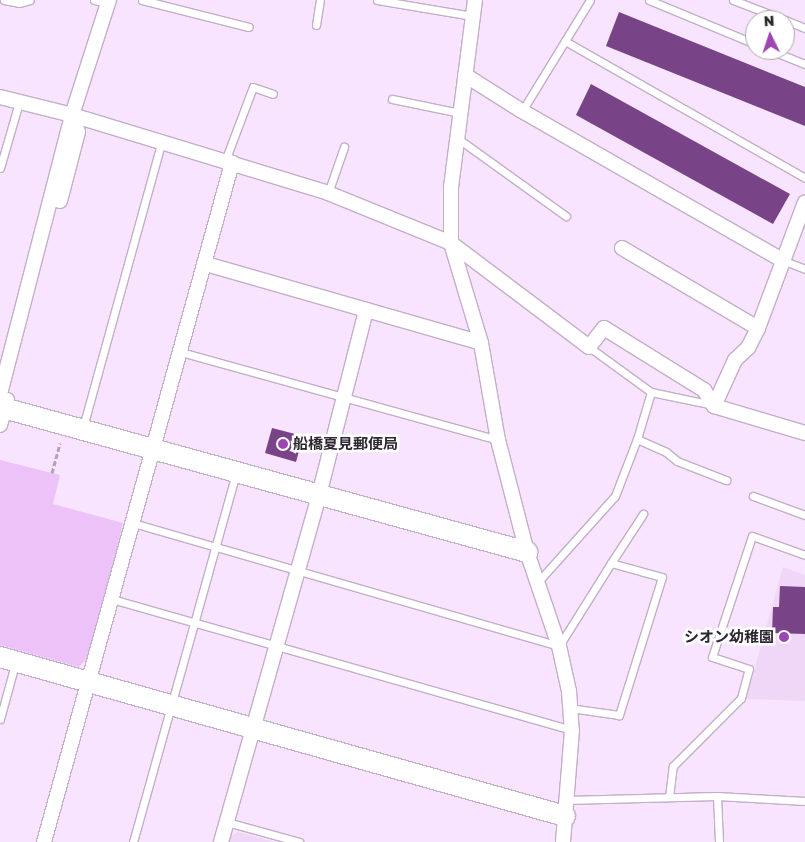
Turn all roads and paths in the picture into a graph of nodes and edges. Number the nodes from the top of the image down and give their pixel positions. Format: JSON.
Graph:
{"nodes":[{"id":1,"x":4,"y":0,"type":"edge"},
{"id":2,"x":30,"y":0,"type":"edge"},
{"id":3,"x":94,"y":0,"type":"edge"},
{"id":4,"x":142,"y":0,"type":"edge"},
{"id":5,"x":320,"y":0,"type":"edge"},
{"id":6,"x":377,"y":0,"type":"edge"},
{"id":7,"x":475,"y":0,"type":"edge"},
{"id":8,"x":590,"y":0,"type":"edge"},
{"id":9,"x":649,"y":0,"type":"edge"},
{"id":10,"x":733,"y":0,"type":"edge"},
{"id":11,"x":108,"y":2,"type":"edge"},
{"id":12,"x":759,"y":10,"type":"edge"},
{"id":13,"x":473,"y":16,"type":"junction"},
{"id":14,"x":316,"y":25,"type":"dead end"},
{"id":15,"x":249,"y":27,"type":"dead end"},
{"id":16,"x":745,"y":40,"type":"edge"},
{"id":17,"x":565,"y":41,"type":"junction"},
{"id":18,"x":466,"y":75,"type":"junction"},
{"id":19,"x":273,"y":94,"type":"dead end"},
{"id":20,"x":0,"y":97,"type":"edge"},
{"id":21,"x":392,"y":99,"type":"dead end"},
{"id":22,"x":19,"y":102,"type":"junction"},
{"id":23,"x":522,"y":111,"type":"junction"},
{"id":24,"x":460,"y":113,"type":"junction"},
{"id":25,"x":72,"y":115,"type":"junction"},
{"id":26,"x":457,"y":138,"type":"junction"},
{"id":27,"x":162,"y":141,"type":"junction"},
{"id":28,"x":344,"y":147,"type":"dead end"},
{"id":29,"x":228,"y":162,"type":"junction"},
{"id":30,"x":0,"y":168,"type":"edge"},
{"id":31,"x":805,"y":178,"type":"edge"},
{"id":32,"x":328,"y":193,"type":"junction"},
{"id":33,"x":805,"y":202,"type":"edge"},
{"id":34,"x":566,"y":216,"type":"dead end"},
{"id":35,"x":451,"y":243,"type":"junction"},
{"id":36,"x":622,"y":248,"type":"dead end"},
{"id":37,"x":782,"y":260,"type":"junction"},
{"id":38,"x":206,"y":264,"type":"junction"},
{"id":39,"x":805,"y":269,"type":"edge"},
{"id":40,"x":366,"y":310,"type":"junction"},
{"id":41,"x":758,"y":328,"type":"junction"},
{"id":42,"x":481,"y":343,"type":"junction"},
{"id":43,"x":589,"y":347,"type":"junction"},
{"id":44,"x":181,"y":352,"type":"junction"},
{"id":45,"x":651,"y":392,"type":"junction"},
{"id":46,"x":344,"y":396,"type":"junction"},
{"id":47,"x":714,"y":406,"type":"junction"},
{"id":48,"x":1,"y":409,"type":"edge"},
{"id":49,"x":74,"y":428,"type":"junction"},
{"id":50,"x":805,"y":433,"type":"edge"},
{"id":51,"x":498,"y":440,"type":"junction"},
{"id":52,"x":637,"y":440,"type":"junction"},
{"id":53,"x":154,"y":450,"type":"junction"},
{"id":54,"x":236,"y":472,"type":"junction"},
{"id":55,"x":52,"y":473,"type":"dead end"},
{"id":56,"x":726,"y":480,"type":"dead end"},
{"id":57,"x":319,"y":495,"type":"junction"},
{"id":58,"x":753,"y":496,"type":"dead end"},
{"id":59,"x":643,"y":514,"type":"dead end"},
{"id":60,"x":805,"y":515,"type":"edge"},
{"id":61,"x":133,"y":523,"type":"junction"},
{"id":62,"x":215,"y":548,"type":"junction"},
{"id":63,"x":526,"y":552,"type":"junction"},
{"id":64,"x":805,"y":555,"type":"edge"},
{"id":65,"x":611,"y":563,"type":"junction"},
{"id":66,"x":298,"y":570,"type":"junction"},
{"id":67,"x":536,"y":584,"type":"junction"},
{"id":68,"x":112,"y":599,"type":"junction"},
{"id":69,"x":194,"y":623,"type":"junction"},
{"id":70,"x":276,"y":646,"type":"junction"},
{"id":71,"x":558,"y":646,"type":"junction"},
{"id":72,"x":8,"y":659,"type":"edge"},
{"id":73,"x":89,"y":681,"type":"junction"},
{"id":74,"x":172,"y":705,"type":"junction"},
{"id":75,"x":570,"y":708,"type":"junction"},
{"id":76,"x":0,"y":719,"type":"edge"},
{"id":77,"x":253,"y":729,"type":"junction"},
{"id":78,"x":572,"y":730,"type":"junction"},
{"id":79,"x":717,"y":796,"type":"junction"},
{"id":80,"x":669,"y":797,"type":"junction"},
{"id":81,"x":805,"y":801,"type":"edge"},
{"id":82,"x":566,"y":808,"type":"junction"},
{"id":83,"x":227,"y":822,"type":"junction"},
{"id":84,"x":44,"y":842,"type":"edge"},
{"id":85,"x":133,"y":842,"type":"edge"},
{"id":86,"x":221,"y":842,"type":"edge"},
{"id":87,"x":299,"y":842,"type":"edge"},
{"id":88,"x":563,"y":842,"type":"edge"},
{"id":89,"x":719,"y":842,"type":"edge"}],
"edges":[{"from":1,"to":2,"type":"lane"},
{"from":3,"to":11,"type":"lane"},
{"from":4,"to":15,"type":"lane"},
{"from":5,"to":14,"type":"lane"},
{"from":6,"to":13,"type":"lane"},
{"from":7,"to":13,"type":"street"},
{"from":8,"to":17,"type":"lane"},
{"from":9,"to":16,"type":"lane"},
{"from":10,"to":12,"type":"lane"},
{"from":11,"to":25,"type":"street"},
{"from":13,"to":18,"type":"street"},
{"from":17,"to":23,"type":"lane"},
{"from":17,"to":31,"type":"lane"},
{"from":18,"to":23,"type":"street"},
{"from":18,"to":24,"type":"street"},
{"from":19,"to":29,"type":"lane"},
{"from":20,"to":22,"type":"street"},
{"from":21,"to":24,"type":"lane"},
{"from":22,"to":25,"type":"street"},
{"from":22,"to":30,"type":"lane"},
{"from":23,"to":37,"type":"street"},
{"from":24,"to":26,"type":"street"},
{"from":25,"to":27,"type":"street"},
{"from":25,"to":48,"type":"street"},
{"from":26,"to":34,"type":"lane"},
{"from":26,"to":35,"type":"street"},
{"from":27,"to":29,"type":"street"},
{"from":27,"to":49,"type":"lane"},
{"from":28,"to":32,"type":"lane"},
{"from":29,"to":32,"type":"street"},
{"from":29,"to":38,"type":"street"},
{"from":32,"to":35,"type":"street"},
{"from":33,"to":37,"type":"street"},
{"from":35,"to":42,"type":"street"},
{"from":35,"to":43,"type":"street"},
{"from":36,"to":41,"type":"street"},
{"from":37,"to":39,"type":"lane"},
{"from":37,"to":41,"type":"street"},
{"from":38,"to":40,"type":"street"},
{"from":38,"to":44,"type":"street"},
{"from":40,"to":42,"type":"street"},
{"from":40,"to":46,"type":"street"},
{"from":41,"to":47,"type":"street"},
{"from":42,"to":51,"type":"street"},
{"from":43,"to":45,"type":"lane"},
{"from":43,"to":47,"type":"street"},
{"from":44,"to":46,"type":"lane"},
{"from":44,"to":53,"type":"street"},
{"from":45,"to":47,"type":"lane"},
{"from":45,"to":52,"type":"lane"},
{"from":46,"to":51,"type":"lane"},
{"from":46,"to":57,"type":"street"},
{"from":47,"to":50,"type":"street"},
{"from":48,"to":49,"type":"street"},
{"from":49,"to":53,"type":"street"},
{"from":49,"to":55,"type":"path"},
{"from":51,"to":63,"type":"street"},
{"from":52,"to":56,"type":"lane"},
{"from":52,"to":67,"type":"lane"},
{"from":53,"to":54,"type":"street"},
{"from":53,"to":61,"type":"street"},
{"from":54,"to":57,"type":"street"},
{"from":54,"to":62,"type":"lane"},
{"from":57,"to":63,"type":"street"},
{"from":57,"to":66,"type":"street"},
{"from":58,"to":60,"type":"lane"},
{"from":59,"to":65,"type":"lane"},
{"from":61,"to":62,"type":"lane"},
{"from":61,"to":68,"type":"street"},
{"from":62,"to":66,"type":"lane"},
{"from":62,"to":69,"type":"lane"},
{"from":63,"to":67,"type":"street"},
{"from":64,"to":80,"type":"lane"},
{"from":65,"to":71,"type":"lane"},
{"from":65,"to":75,"type":"lane"},
{"from":66,"to":70,"type":"street"},
{"from":66,"to":71,"type":"lane"},
{"from":67,"to":71,"type":"street"},
{"from":68,"to":69,"type":"lane"},
{"from":68,"to":73,"type":"street"},
{"from":69,"to":70,"type":"lane"},
{"from":69,"to":74,"type":"lane"},
{"from":70,"to":77,"type":"street"},
{"from":70,"to":78,"type":"lane"},
{"from":71,"to":75,"type":"street"},
{"from":72,"to":73,"type":"street"},
{"from":72,"to":76,"type":"lane"},
{"from":73,"to":74,"type":"street"},
{"from":73,"to":84,"type":"street"},
{"from":74,"to":77,"type":"street"},
{"from":74,"to":85,"type":"lane"},
{"from":75,"to":78,"type":"street"},
{"from":77,"to":82,"type":"street"},
{"from":77,"to":83,"type":"street"},
{"from":78,"to":82,"type":"street"},
{"from":79,"to":80,"type":"lane"},
{"from":79,"to":81,"type":"lane"},
{"from":79,"to":89,"type":"lane"},
{"from":80,"to":82,"type":"lane"},
{"from":82,"to":88,"type":"street"},
{"from":83,"to":86,"type":"street"},
{"from":83,"to":87,"type":"lane"}]}
